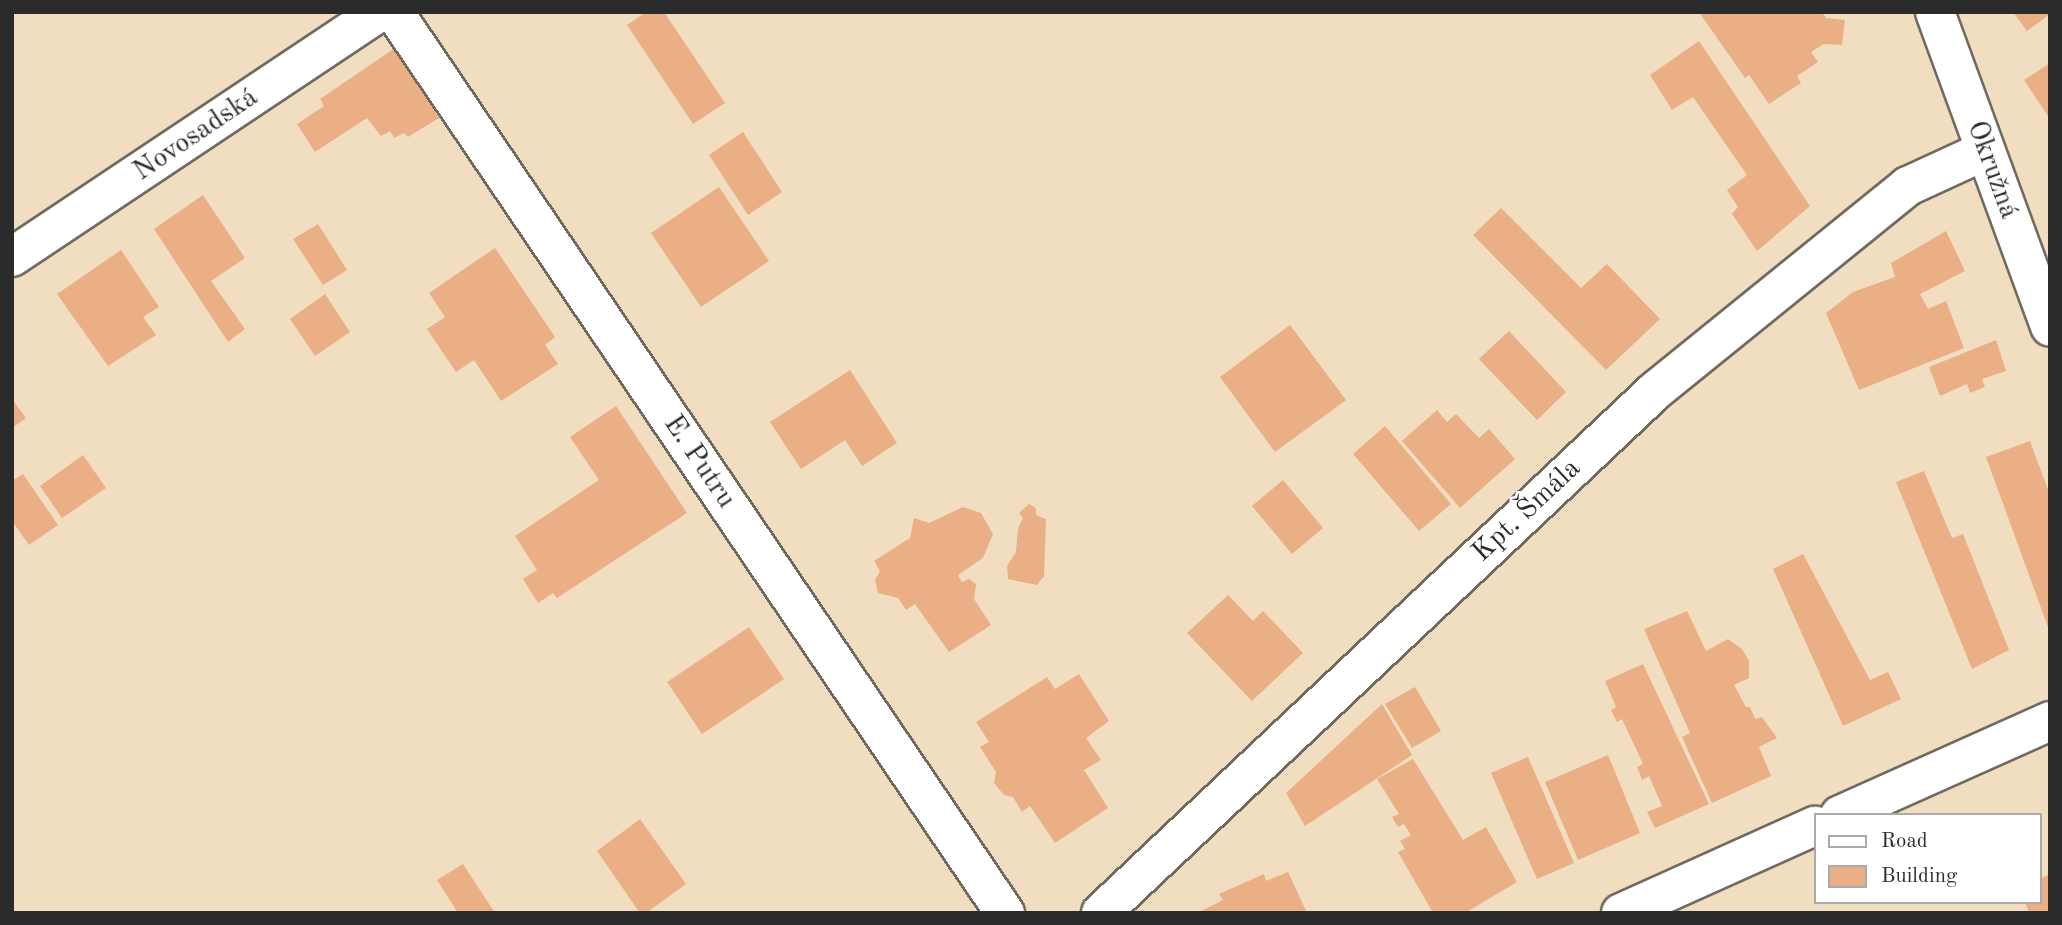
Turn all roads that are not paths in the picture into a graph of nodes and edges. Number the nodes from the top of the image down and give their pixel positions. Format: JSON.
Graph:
{"nodes":[{"id":1,"x":380,"y":12,"type":"edge"},
{"id":2,"x":394,"y":12,"type":"edge"},
{"id":3,"x":1935,"y":12,"type":"edge"},
{"id":4,"x":1984,"y":150,"type":"junction"},
{"id":5,"x":12,"y":257,"type":"edge"},
{"id":6,"x":2050,"y":327,"type":"edge"},
{"id":7,"x":2050,"y":721,"type":"edge"},
{"id":8,"x":1844,"y":813,"type":"edge"},
{"id":9,"x":1814,"y":826,"type":"edge"},
{"id":10,"x":1005,"y":913,"type":"edge"},
{"id":11,"x":1101,"y":913,"type":"edge"},
{"id":12,"x":1621,"y":913,"type":"edge"}],
"edges":[{"from":1,"to":5,"type":"street","name":"Novosadská"},
{"from":2,"to":10,"type":"street","name":"E. Putru"},
{"from":3,"to":4,"type":"street","name":"Okružná"},
{"from":4,"to":6,"type":"street","name":"Okružná"},
{"from":4,"to":11,"type":"street","name":"Kpt. Šmála"},
{"from":7,"to":8,"type":"street"},
{"from":9,"to":12,"type":"street"}]}
